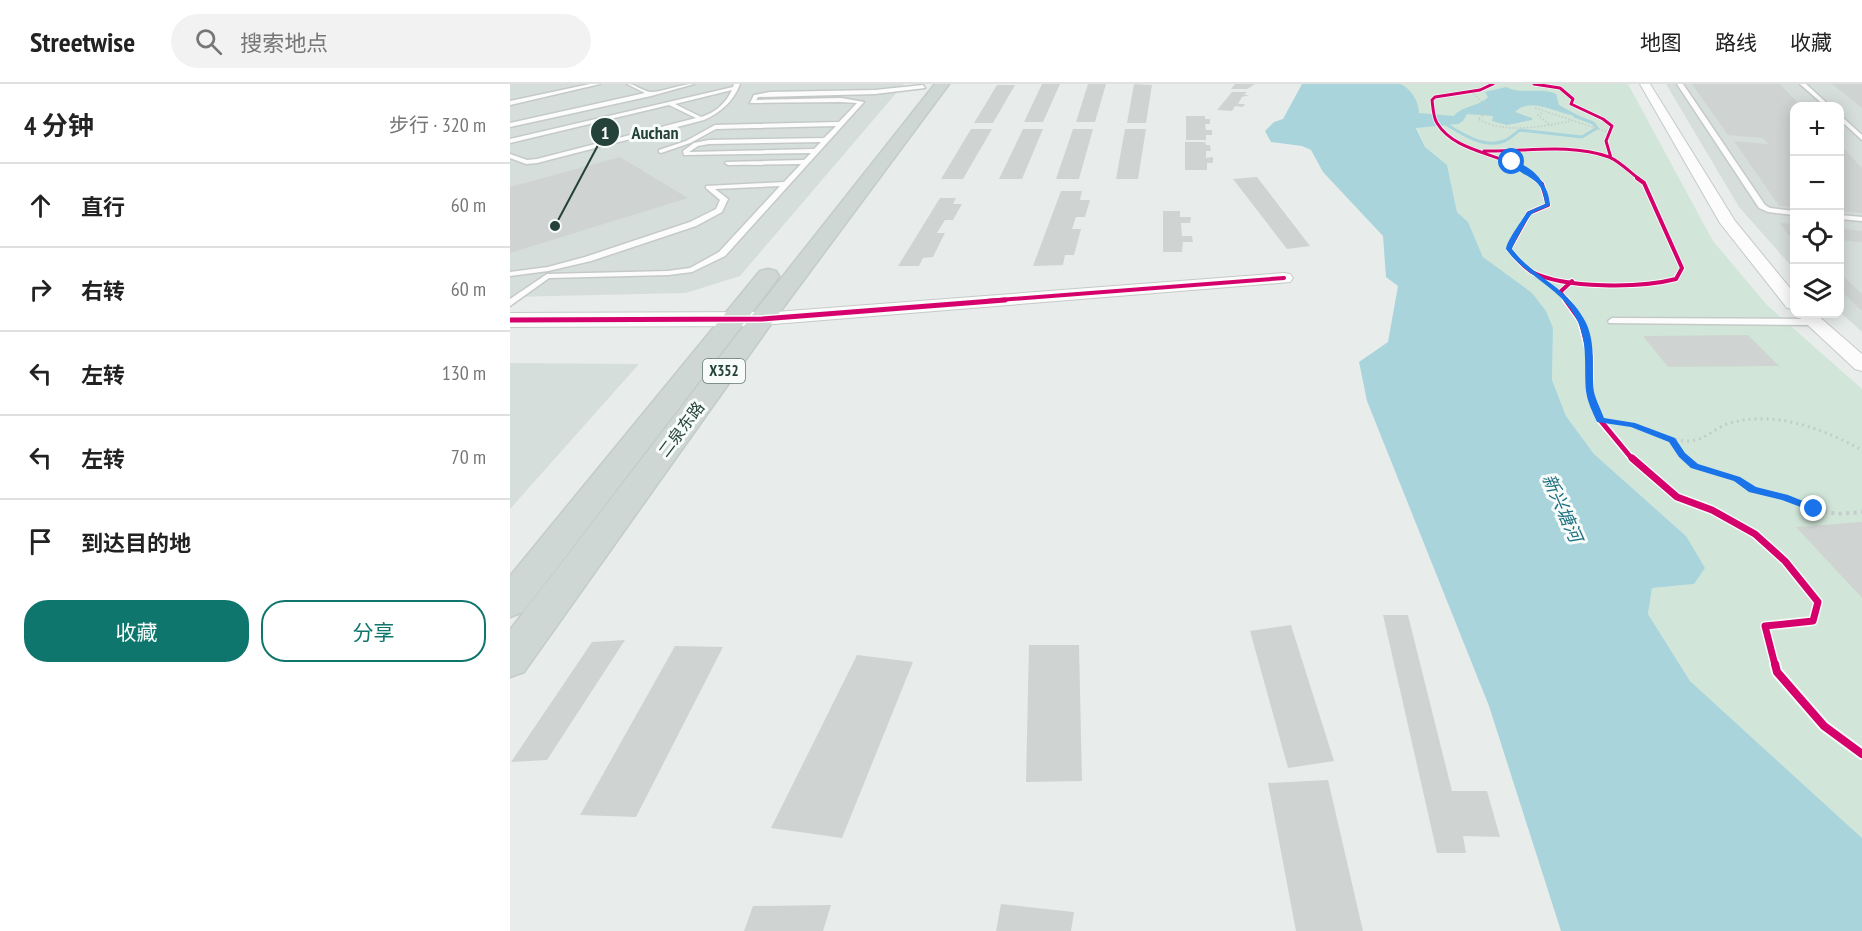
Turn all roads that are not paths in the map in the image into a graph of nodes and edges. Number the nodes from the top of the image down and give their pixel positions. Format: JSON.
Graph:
{"nodes":[{"id":1,"x":572,"y":84,"type":"edge"},
{"id":2,"x":597,"y":84,"type":"edge"},
{"id":3,"x":691,"y":84,"type":"edge"},
{"id":4,"x":722,"y":84,"type":"edge"},
{"id":5,"x":1644,"y":84,"type":"edge"},
{"id":6,"x":1680,"y":84,"type":"edge"},
{"id":7,"x":1803,"y":84,"type":"edge"},
{"id":8,"x":930,"y":85,"type":"edge"},
{"id":9,"x":647,"y":86,"type":"dead end"},
{"id":10,"x":736,"y":86,"type":"edge"},
{"id":11,"x":628,"y":87,"type":"edge"},
{"id":12,"x":639,"y":88,"type":"junction"},
{"id":13,"x":650,"y":93,"type":"junction"},
{"id":14,"x":510,"y":97,"type":"edge"},
{"id":15,"x":660,"y":98,"type":"junction"},
{"id":16,"x":1823,"y":102,"type":"edge"},
{"id":17,"x":510,"y":103,"type":"edge"},
{"id":18,"x":668,"y":103,"type":"junction"},
{"id":19,"x":854,"y":107,"type":"junction"},
{"id":20,"x":680,"y":108,"type":"junction"},
{"id":21,"x":745,"y":110,"type":"dead end"},
{"id":22,"x":836,"y":115,"type":"dead end"},
{"id":23,"x":847,"y":115,"type":"junction"},
{"id":24,"x":702,"y":118,"type":"junction"},
{"id":25,"x":1844,"y":122,"type":"edge"},
{"id":26,"x":839,"y":124,"type":"junction"},
{"id":27,"x":510,"y":125,"type":"edge"},
{"id":28,"x":832,"y":132,"type":"junction"},
{"id":29,"x":510,"y":133,"type":"edge"},
{"id":30,"x":705,"y":134,"type":"junction"},
{"id":31,"x":1862,"y":138,"type":"edge"},
{"id":32,"x":824,"y":140,"type":"junction"},
{"id":33,"x":510,"y":141,"type":"edge"},
{"id":34,"x":521,"y":147,"type":"dead end"},
{"id":35,"x":661,"y":151,"type":"dead end"},
{"id":36,"x":814,"y":151,"type":"junction"},
{"id":37,"x":510,"y":156,"type":"edge"},
{"id":38,"x":805,"y":162,"type":"junction"},
{"id":39,"x":728,"y":163,"type":"dead end"},
{"id":40,"x":784,"y":184,"type":"junction"},
{"id":41,"x":1790,"y":213,"type":"edge"},
{"id":42,"x":1844,"y":217,"type":"edge"},
{"id":43,"x":1862,"y":219,"type":"edge"},
{"id":44,"x":510,"y":274,"type":"edge"},
{"id":45,"x":1284,"y":278,"type":"dead end"},
{"id":46,"x":1790,"y":299,"type":"edge"},
{"id":47,"x":510,"y":303,"type":"edge"},
{"id":48,"x":1809,"y":318,"type":"edge"},
{"id":49,"x":733,"y":319,"type":"junction"},
{"id":50,"x":762,"y":319,"type":"junction"},
{"id":51,"x":510,"y":320,"type":"edge"},
{"id":52,"x":1612,"y":321,"type":"dead end"},
{"id":53,"x":1862,"y":365,"type":"edge"},
{"id":54,"x":510,"y":602,"type":"edge"},
{"id":55,"x":510,"y":660,"type":"edge"}],
"edges":[{"from":1,"to":14,"type":"lane"},
{"from":2,"to":17,"type":"lane"},
{"from":3,"to":13,"type":"lane"},
{"from":4,"to":15,"type":"lane"},
{"from":5,"to":46,"type":"street"},
{"from":6,"to":41,"type":"lane"},
{"from":7,"to":16,"type":"lane"},
{"from":8,"to":19,"type":"lane"},
{"from":8,"to":49,"type":"main road","name":"二泉东路","number":"X352"},
{"from":8,"to":50,"type":"main road","name":"二泉东路","number":"X352"},
{"from":9,"to":12,"type":"lane"},
{"from":10,"to":18,"type":"lane"},
{"from":10,"to":24,"type":"lane"},
{"from":11,"to":12,"type":"lane"},
{"from":12,"to":13,"type":"lane"},
{"from":13,"to":15,"type":"lane"},
{"from":13,"to":27,"type":"lane"},
{"from":15,"to":18,"type":"lane"},
{"from":15,"to":29,"type":"lane"},
{"from":18,"to":20,"type":"lane"},
{"from":18,"to":33,"type":"lane"},
{"from":19,"to":21,"type":"lane"},
{"from":19,"to":23,"type":"lane"},
{"from":20,"to":24,"type":"lane"},
{"from":20,"to":34,"type":"lane"},
{"from":22,"to":23,"type":"lane"},
{"from":23,"to":26,"type":"lane"},
{"from":24,"to":37,"type":"lane"},
{"from":25,"to":31,"type":"lane"},
{"from":26,"to":28,"type":"lane"},
{"from":26,"to":30,"type":"lane"},
{"from":28,"to":30,"type":"lane"},
{"from":28,"to":32,"type":"lane"},
{"from":30,"to":35,"type":"lane"},
{"from":32,"to":36,"type":"lane"},
{"from":32,"to":36,"type":"lane"},
{"from":36,"to":38,"type":"lane"},
{"from":38,"to":39,"type":"lane"},
{"from":38,"to":40,"type":"lane"},
{"from":40,"to":44,"type":"lane"},
{"from":40,"to":47,"type":"lane"},
{"from":42,"to":43,"type":"lane"},
{"from":45,"to":50,"type":"street"},
{"from":48,"to":52,"type":"lane"},
{"from":48,"to":53,"type":"street"},
{"from":49,"to":50,"type":"street"},
{"from":49,"to":51,"type":"street"},
{"from":49,"to":54,"type":"main road","name":"二泉东路","number":"X352"},
{"from":50,"to":55,"type":"main road","name":"二泉东路","number":"X352"}]}
